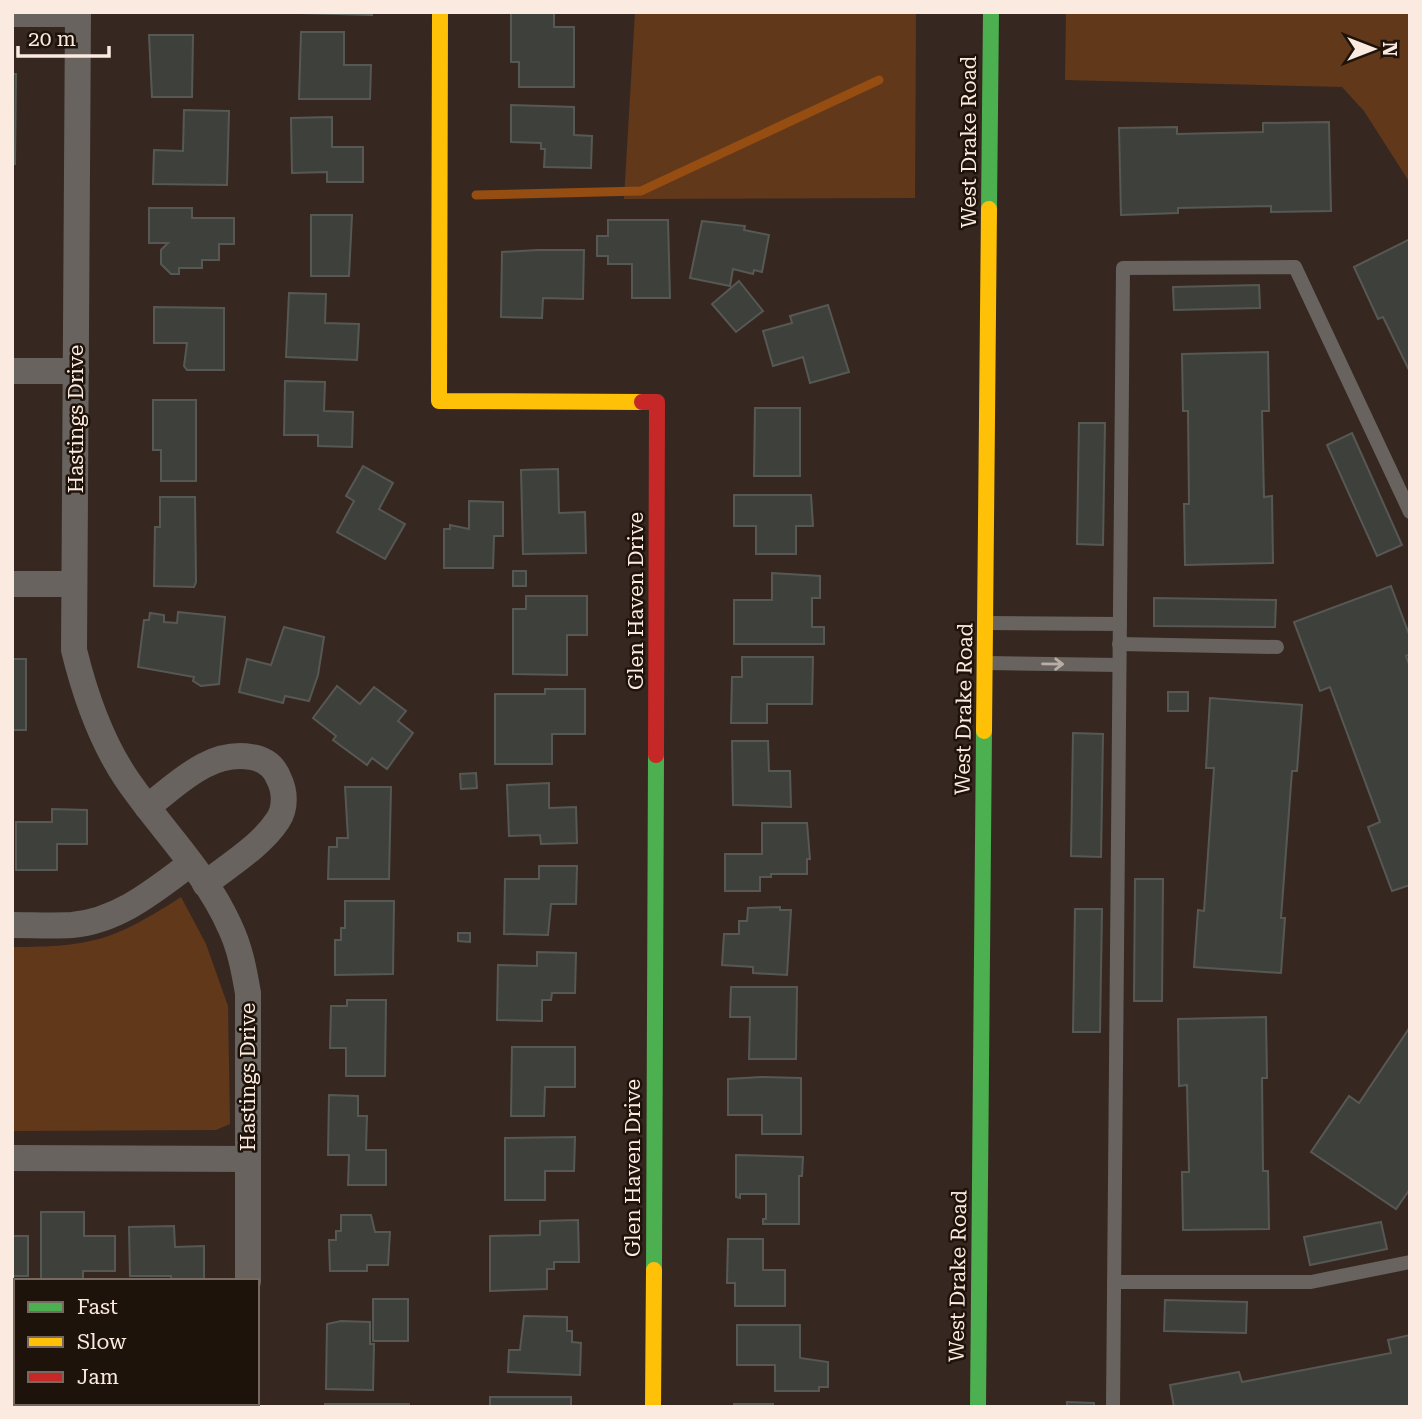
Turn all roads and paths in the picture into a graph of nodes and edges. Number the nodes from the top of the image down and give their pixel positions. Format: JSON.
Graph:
{"nodes":[{"id":1,"x":440,"y":12,"type":"edge"},
{"id":2,"x":991,"y":12,"type":"edge"},
{"id":3,"x":78,"y":13,"type":"edge"},
{"id":4,"x":12,"y":14,"type":"edge"},
{"id":5,"x":12,"y":371,"type":"edge"},
{"id":6,"x":76,"y":371,"type":"junction"},
{"id":7,"x":1410,"y":512,"type":"edge"},
{"id":8,"x":12,"y":584,"type":"edge"},
{"id":9,"x":74,"y":584,"type":"junction"},
{"id":10,"x":986,"y":623,"type":"junction"},
{"id":11,"x":1120,"y":624,"type":"junction"},
{"id":12,"x":1119,"y":644,"type":"junction"},
{"id":13,"x":1277,"y":647,"type":"dead end"},
{"id":14,"x":986,"y":663,"type":"junction"},
{"id":15,"x":1119,"y":665,"type":"junction"},
{"id":16,"x":147,"y":807,"type":"junction"},
{"id":17,"x":197,"y":874,"type":"junction"},
{"id":18,"x":12,"y":925,"type":"edge"},
{"id":19,"x":12,"y":1158,"type":"edge"},
{"id":20,"x":248,"y":1159,"type":"junction"},
{"id":21,"x":1410,"y":1262,"type":"edge"},
{"id":22,"x":248,"y":1279,"type":"edge"},
{"id":23,"x":1114,"y":1282,"type":"junction"},
{"id":24,"x":653,"y":1407,"type":"edge"},
{"id":25,"x":978,"y":1407,"type":"edge"},
{"id":26,"x":1113,"y":1407,"type":"edge"}],
"edges":[{"from":1,"to":24,"type":"street","name":"Glen Haven Drive"},
{"from":2,"to":10,"type":"street","name":"West Drake Road"},
{"from":3,"to":4,"type":"street"},
{"from":3,"to":6,"type":"street","name":"Hastings Drive"},
{"from":5,"to":6,"type":"street"},
{"from":6,"to":9,"type":"street","name":"Hastings Drive"},
{"from":7,"to":11,"type":"lane"},
{"from":8,"to":9,"type":"street"},
{"from":9,"to":16,"type":"street","name":"Hastings Drive"},
{"from":10,"to":11,"type":"lane"},
{"from":10,"to":14,"type":"street","name":"West Drake Road"},
{"from":11,"to":12,"type":"lane"},
{"from":12,"to":13,"type":"lane"},
{"from":12,"to":15,"type":"lane"},
{"from":14,"to":15,"type":"lane","one_way":true},
{"from":14,"to":25,"type":"street","name":"West Drake Road"},
{"from":15,"to":23,"type":"lane"},
{"from":16,"to":17,"type":"street","name":"Hastings Drive"},
{"from":16,"to":17,"type":"street"},
{"from":17,"to":18,"type":"street"},
{"from":17,"to":20,"type":"street","name":"Hastings Drive"},
{"from":19,"to":20,"type":"street"},
{"from":20,"to":22,"type":"street","name":"Hastings Drive"},
{"from":21,"to":23,"type":"lane"},
{"from":23,"to":26,"type":"lane"}]}
